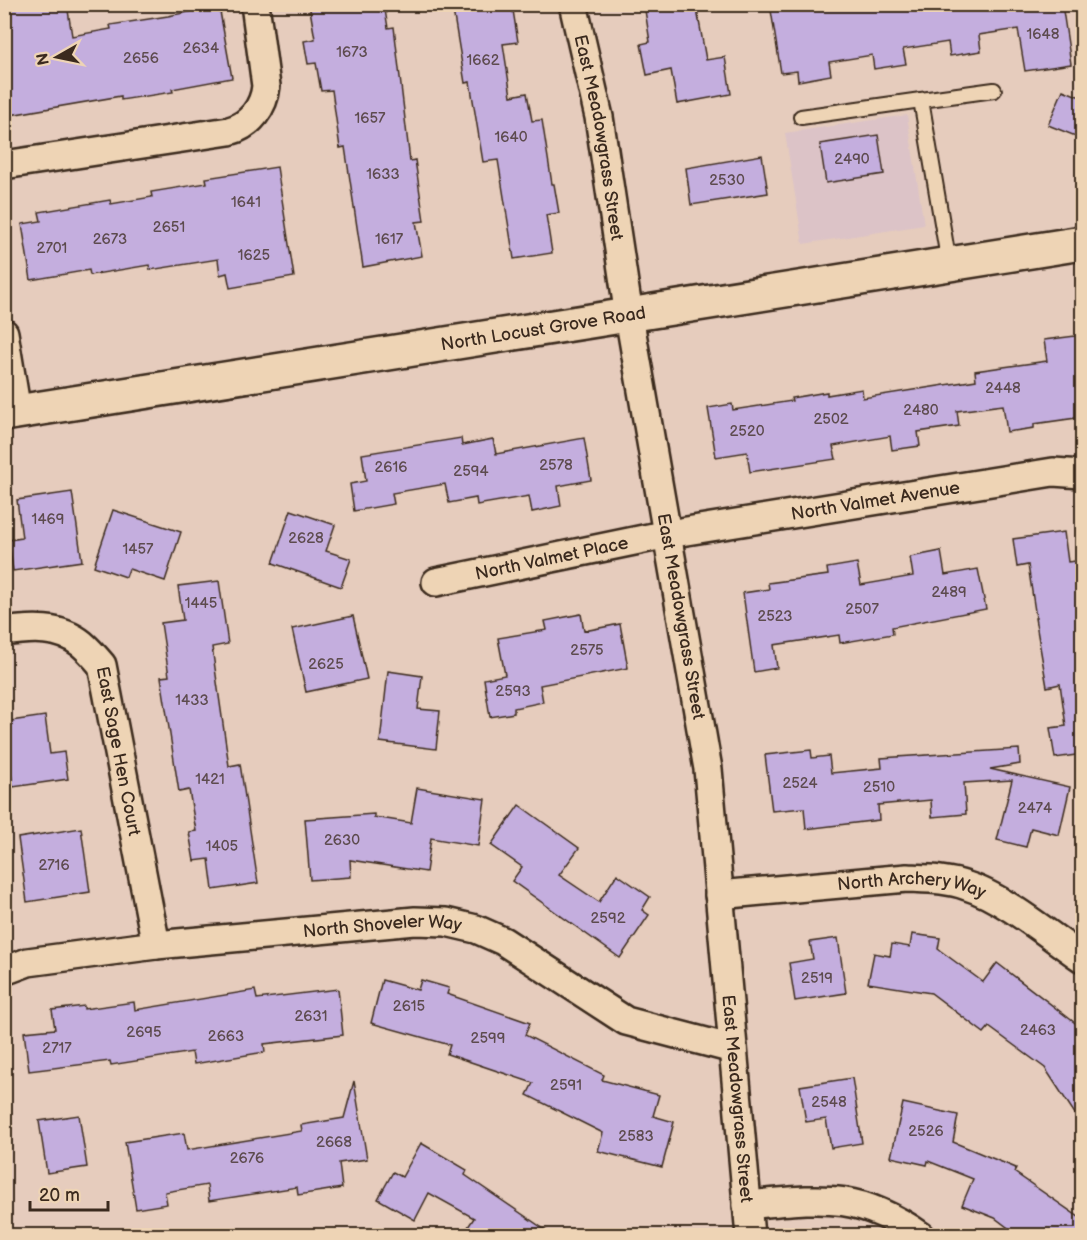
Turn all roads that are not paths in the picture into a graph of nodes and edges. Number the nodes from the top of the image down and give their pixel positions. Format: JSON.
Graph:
{"nodes":[{"id":1,"x":255,"y":4,"type":"edge"},
{"id":2,"x":573,"y":4,"type":"edge"},
{"id":3,"x":994,"y":90,"type":"dead end"},
{"id":4,"x":921,"y":100,"type":"junction"},
{"id":5,"x":801,"y":117,"type":"dead end"},
{"id":6,"x":4,"y":165,"type":"edge"},
{"id":7,"x":1083,"y":243,"type":"edge"},
{"id":8,"x":950,"y":264,"type":"junction"},
{"id":9,"x":629,"y":316,"type":"junction"},
{"id":10,"x":4,"y":333,"type":"edge"},
{"id":11,"x":11,"y":413,"type":"edge"},
{"id":12,"x":1083,"y":474,"type":"edge"},
{"id":13,"x":668,"y":534,"type":"junction"},
{"id":14,"x":436,"y":582,"type":"dead end"},
{"id":15,"x":4,"y":632,"type":"edge"},
{"id":16,"x":720,"y":895,"type":"junction"},
{"id":17,"x":156,"y":945,"type":"junction"},
{"id":18,"x":1083,"y":958,"type":"edge"},
{"id":19,"x":4,"y":971,"type":"edge"},
{"id":20,"x":733,"y":1049,"type":"junction"},
{"id":21,"x":747,"y":1205,"type":"junction"},
{"id":22,"x":750,"y":1236,"type":"edge"},
{"id":23,"x":921,"y":1236,"type":"edge"}],
"edges":[{"from":1,"to":6,"type":"street"},
{"from":2,"to":9,"type":"street","name":"East Meadowgrass Street"},
{"from":3,"to":4,"type":"lane"},
{"from":4,"to":5,"type":"lane"},
{"from":4,"to":8,"type":"lane"},
{"from":7,"to":8,"type":"main road","name":"North Locust Grove Road"},
{"from":8,"to":9,"type":"main road","name":"North Locust Grove Road"},
{"from":9,"to":11,"type":"main road","name":"North Locust Grove Road"},
{"from":9,"to":13,"type":"street","name":"East Meadowgrass Street"},
{"from":10,"to":11,"type":"street"},
{"from":12,"to":13,"type":"street","name":"North Valmet Avenue"},
{"from":13,"to":14,"type":"street","name":"North Valmet Place"},
{"from":13,"to":16,"type":"street","name":"East Meadowgrass Street"},
{"from":15,"to":17,"type":"street","name":"East Sage Hen Court"},
{"from":16,"to":18,"type":"street","name":"North Archery Way"},
{"from":16,"to":20,"type":"street","name":"East Meadowgrass Street"},
{"from":17,"to":19,"type":"street","name":"North Shoveler Way"},
{"from":17,"to":20,"type":"street","name":"North Shoveler Way"},
{"from":20,"to":21,"type":"street","name":"East Meadowgrass Street"},
{"from":21,"to":22,"type":"street","name":"East Meadowgrass Street"},
{"from":21,"to":23,"type":"street"}]}
